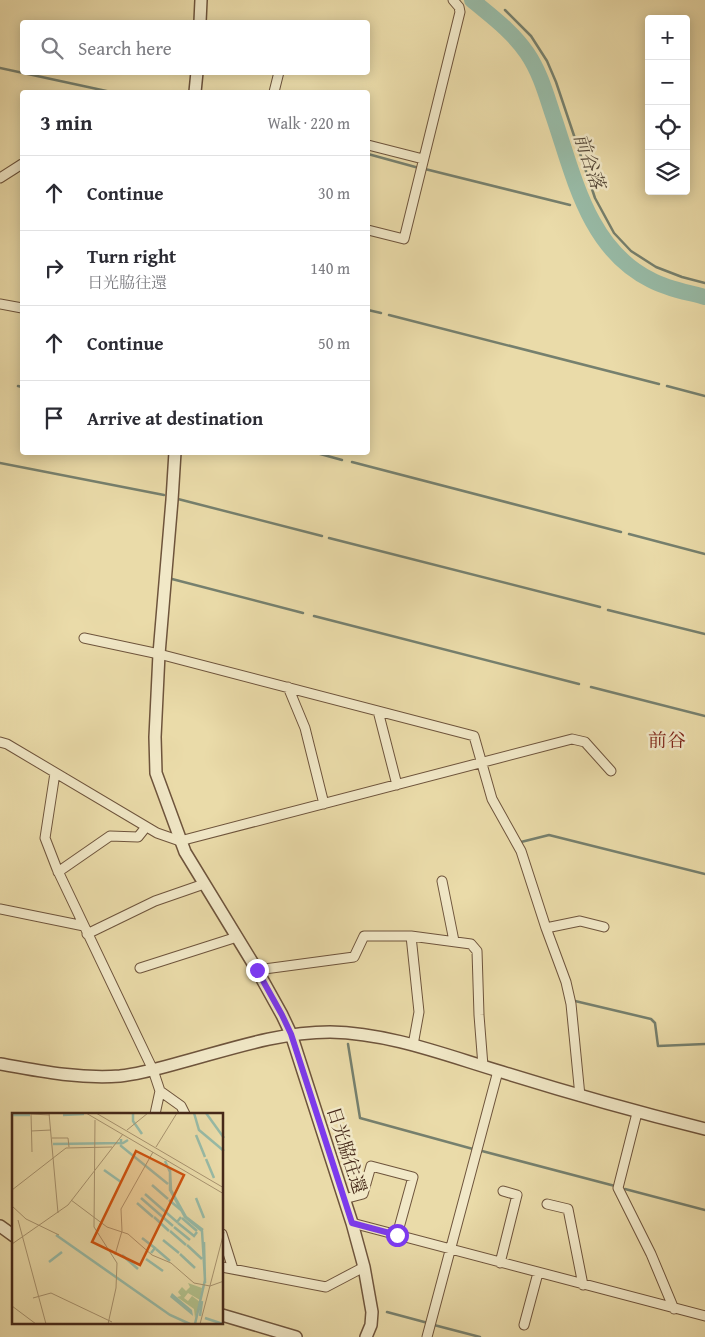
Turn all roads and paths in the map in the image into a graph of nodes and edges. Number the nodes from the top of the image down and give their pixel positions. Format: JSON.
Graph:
{"nodes":[{"id":1,"x":201,"y":0,"type":"edge"},
{"id":2,"x":452,"y":0,"type":"edge"},
{"id":3,"x":200,"y":20,"type":"edge"},
{"id":4,"x":197,"y":75,"type":"edge"},
{"id":5,"x":278,"y":75,"type":"edge"},
{"id":6,"x":195,"y":90,"type":"edge"},
{"id":7,"x":274,"y":90,"type":"edge"},
{"id":8,"x":370,"y":146,"type":"edge"},
{"id":9,"x":423,"y":161,"type":"junction"},
{"id":10,"x":20,"y":165,"type":"edge"},
{"id":11,"x":0,"y":178,"type":"edge"},
{"id":12,"x":370,"y":230,"type":"edge"},
{"id":13,"x":0,"y":304,"type":"edge"},
{"id":14,"x":20,"y":308,"type":"edge"},
{"id":15,"x":174,"y":455,"type":"edge"},
{"id":16,"x":84,"y":638,"type":"dead end"},
{"id":17,"x":159,"y":654,"type":"junction"},
{"id":18,"x":288,"y":687,"type":"junction"},
{"id":19,"x":378,"y":711,"type":"junction"},
{"id":20,"x":0,"y":742,"type":"edge"},
{"id":21,"x":482,"y":762,"type":"junction"},
{"id":22,"x":610,"y":771,"type":"dead end"},
{"id":23,"x":55,"y":773,"type":"junction"},
{"id":24,"x":397,"y":785,"type":"junction"},
{"id":25,"x":324,"y":804,"type":"junction"},
{"id":26,"x":146,"y":826,"type":"junction"},
{"id":27,"x":180,"y":841,"type":"junction"},
{"id":28,"x":58,"y":872,"type":"junction"},
{"id":29,"x":442,"y":881,"type":"dead end"},
{"id":30,"x":204,"y":884,"type":"junction"},
{"id":31,"x":0,"y":909,"type":"edge"},
{"id":32,"x":604,"y":927,"type":"dead end"},
{"id":33,"x":546,"y":928,"type":"junction"},
{"id":34,"x":86,"y":930,"type":"junction"},
{"id":35,"x":410,"y":936,"type":"junction"},
{"id":36,"x":237,"y":937,"type":"junction"},
{"id":37,"x":454,"y":941,"type":"junction"},
{"id":38,"x":140,"y":968,"type":"dead end"},
{"id":39,"x":257,"y":970,"type":"junction"},
{"id":40,"x":291,"y":1034,"type":"junction"},
{"id":41,"x":413,"y":1045,"type":"junction"},
{"id":42,"x":0,"y":1064,"type":"edge"},
{"id":43,"x":482,"y":1066,"type":"junction"},
{"id":44,"x":153,"y":1070,"type":"junction"},
{"id":45,"x":498,"y":1071,"type":"junction"},
{"id":46,"x":160,"y":1091,"type":"junction"},
{"id":47,"x":580,"y":1096,"type":"junction"},
{"id":48,"x":638,"y":1112,"type":"junction"},
{"id":49,"x":155,"y":1113,"type":"edge"},
{"id":50,"x":184,"y":1113,"type":"edge"},
{"id":51,"x":705,"y":1130,"type":"edge"},
{"id":52,"x":502,"y":1191,"type":"dead end"},
{"id":53,"x":344,"y":1199,"type":"junction"},
{"id":54,"x":547,"y":1204,"type":"dead end"},
{"id":55,"x":352,"y":1223,"type":"junction"},
{"id":56,"x":0,"y":1226,"type":"edge"},
{"id":57,"x":12,"y":1235,"type":"edge"},
{"id":58,"x":397,"y":1235,"type":"junction"},
{"id":59,"x":224,"y":1241,"type":"edge"},
{"id":60,"x":450,"y":1250,"type":"junction"},
{"id":61,"x":500,"y":1263,"type":"junction"},
{"id":62,"x":224,"y":1267,"type":"edge"},
{"id":63,"x":364,"y":1268,"type":"junction"},
{"id":64,"x":232,"y":1269,"type":"junction"},
{"id":65,"x":538,"y":1273,"type":"junction"},
{"id":66,"x":583,"y":1284,"type":"junction"},
{"id":67,"x":674,"y":1309,"type":"junction"},
{"id":68,"x":224,"y":1316,"type":"edge"},
{"id":69,"x":705,"y":1316,"type":"edge"},
{"id":70,"x":524,"y":1325,"type":"dead end"},
{"id":71,"x":296,"y":1337,"type":"edge"},
{"id":72,"x":366,"y":1337,"type":"edge"},
{"id":73,"x":427,"y":1337,"type":"edge"}],
"edges":[{"from":1,"to":3,"type":"street"},
{"from":2,"to":9,"type":"street"},
{"from":4,"to":6,"type":"street"},
{"from":5,"to":7,"type":"street"},
{"from":8,"to":9,"type":"street"},
{"from":9,"to":12,"type":"street"},
{"from":10,"to":11,"type":"street"},
{"from":13,"to":14,"type":"street"},
{"from":15,"to":17,"type":"street","name":"日光脇往還"},
{"from":16,"to":17,"type":"street"},
{"from":17,"to":18,"type":"street"},
{"from":17,"to":27,"type":"street","name":"日光脇往還"},
{"from":18,"to":19,"type":"street"},
{"from":18,"to":25,"type":"street"},
{"from":19,"to":21,"type":"street"},
{"from":19,"to":24,"type":"street"},
{"from":20,"to":23,"type":"street"},
{"from":21,"to":22,"type":"street"},
{"from":21,"to":24,"type":"street"},
{"from":21,"to":33,"type":"street"},
{"from":23,"to":26,"type":"street"},
{"from":23,"to":28,"type":"street"},
{"from":24,"to":25,"type":"street"},
{"from":25,"to":27,"type":"street"},
{"from":26,"to":27,"type":"street"},
{"from":26,"to":28,"type":"street"},
{"from":27,"to":30,"type":"street","name":"日光脇往還"},
{"from":28,"to":34,"type":"street"},
{"from":29,"to":37,"type":"street"},
{"from":30,"to":34,"type":"street"},
{"from":30,"to":36,"type":"street","name":"日光脇往還"},
{"from":31,"to":34,"type":"street"},
{"from":32,"to":33,"type":"street"},
{"from":33,"to":47,"type":"street"},
{"from":34,"to":44,"type":"street"},
{"from":35,"to":37,"type":"street"},
{"from":35,"to":39,"type":"street"},
{"from":35,"to":41,"type":"street"},
{"from":36,"to":38,"type":"street"},
{"from":36,"to":39,"type":"street","name":"日光脇往還"},
{"from":37,"to":43,"type":"street"},
{"from":39,"to":40,"type":"street","name":"日光脇往還"},
{"from":40,"to":41,"type":"street"},
{"from":40,"to":44,"type":"street"},
{"from":40,"to":53,"type":"street","name":"日光脇往還"},
{"from":41,"to":43,"type":"street"},
{"from":42,"to":44,"type":"street"},
{"from":43,"to":45,"type":"street"},
{"from":44,"to":46,"type":"street"},
{"from":45,"to":47,"type":"street"},
{"from":45,"to":60,"type":"street"},
{"from":46,"to":49,"type":"street"},
{"from":46,"to":50,"type":"street"},
{"from":47,"to":48,"type":"street"},
{"from":48,"to":51,"type":"street"},
{"from":48,"to":67,"type":"street"},
{"from":52,"to":61,"type":"street"},
{"from":53,"to":55,"type":"street","name":"日光脇往還"},
{"from":53,"to":58,"type":"street"},
{"from":54,"to":66,"type":"street"},
{"from":55,"to":58,"type":"street"},
{"from":55,"to":63,"type":"street","name":"日光脇往還"},
{"from":56,"to":57,"type":"street"},
{"from":58,"to":60,"type":"street"},
{"from":59,"to":64,"type":"street"},
{"from":60,"to":61,"type":"street"},
{"from":60,"to":73,"type":"street"},
{"from":61,"to":65,"type":"street"},
{"from":62,"to":64,"type":"street"},
{"from":63,"to":64,"type":"street"},
{"from":63,"to":72,"type":"street","name":"日光脇往還"},
{"from":65,"to":66,"type":"street"},
{"from":65,"to":70,"type":"street"},
{"from":66,"to":67,"type":"street"},
{"from":67,"to":69,"type":"street"},
{"from":68,"to":71,"type":"street"}]}
